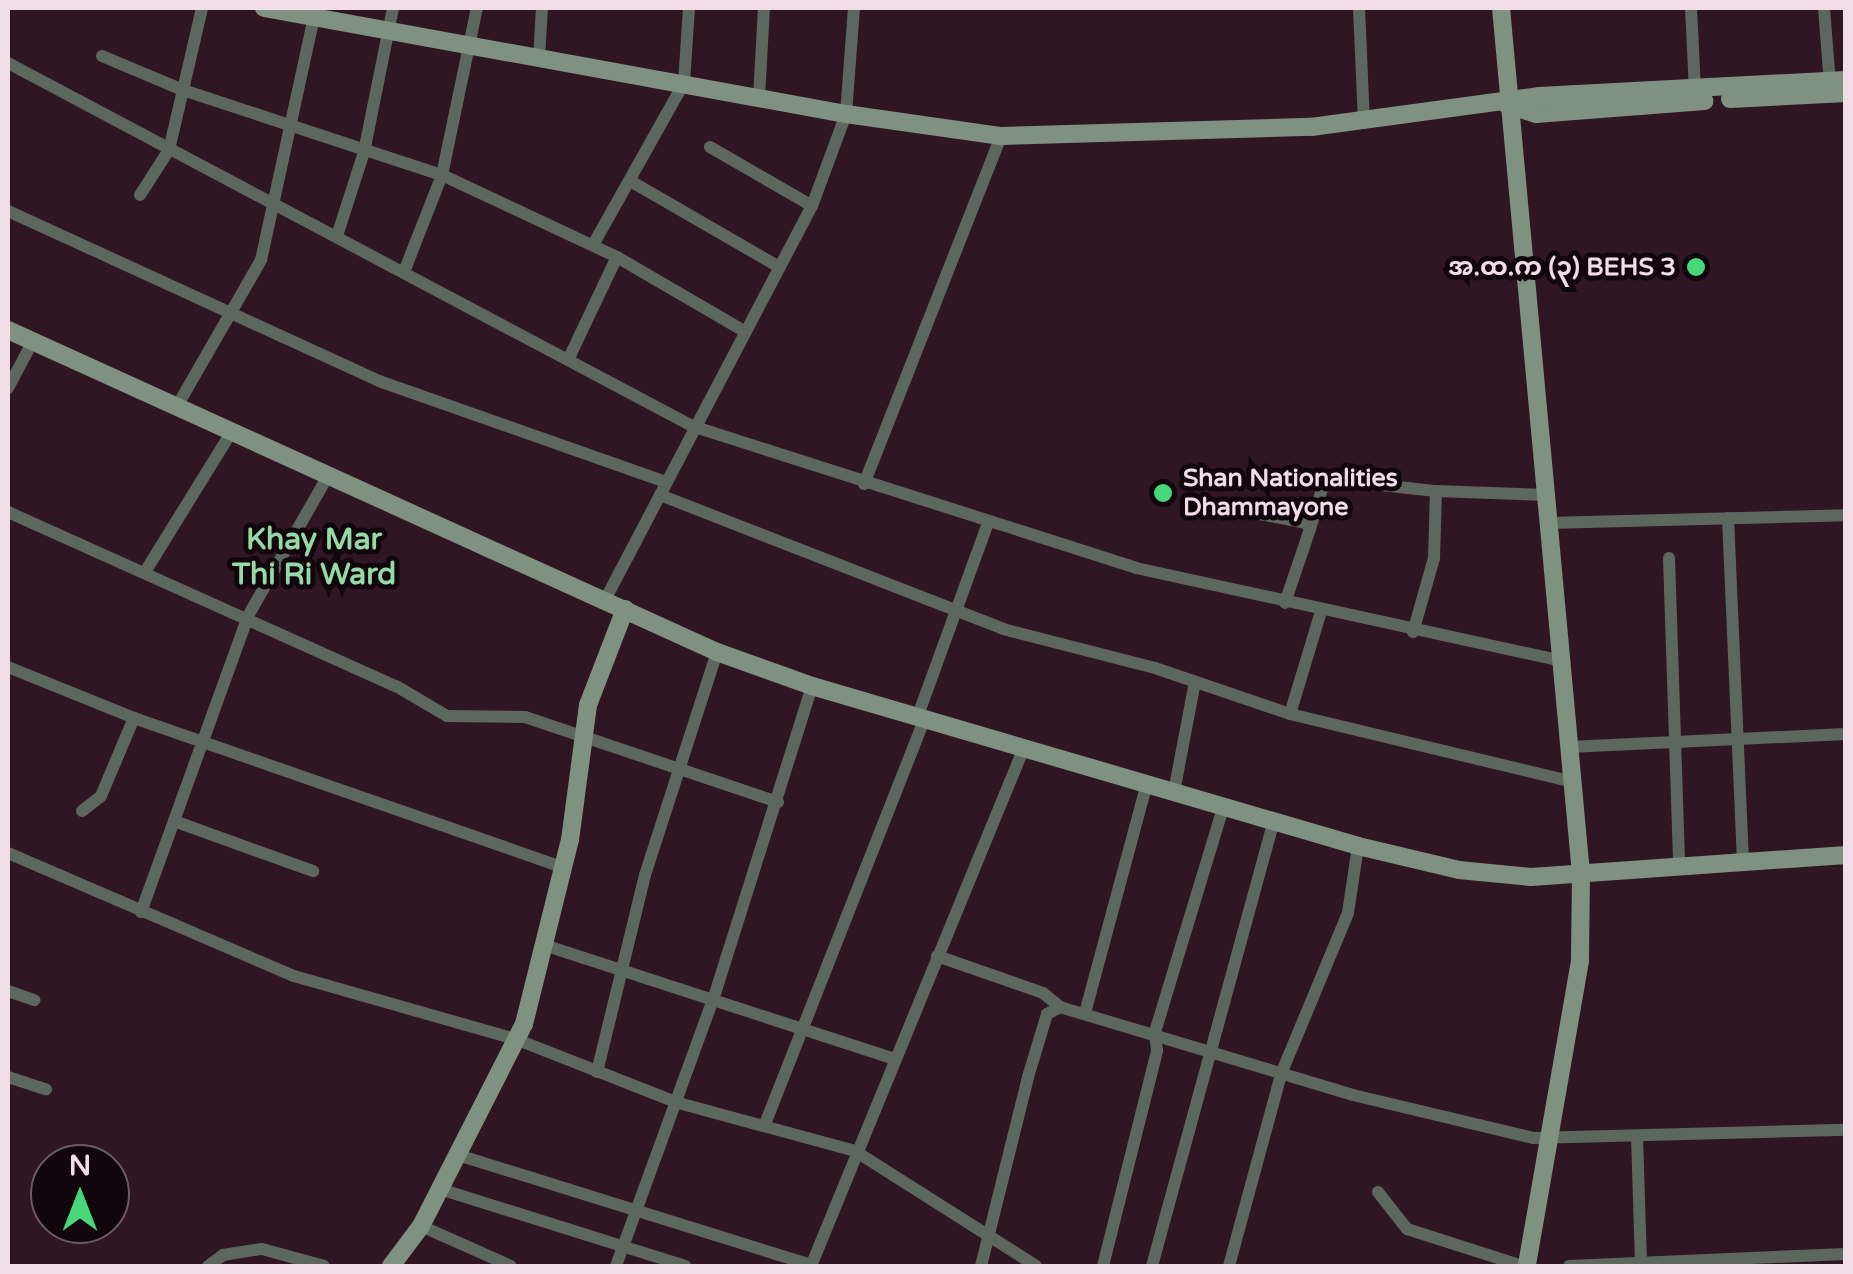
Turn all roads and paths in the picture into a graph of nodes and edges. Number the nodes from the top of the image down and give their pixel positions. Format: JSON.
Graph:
{"nodes":[{"id":1,"x":202,"y":8,"type":"edge"},
{"id":2,"x":264,"y":8,"type":"edge"},
{"id":3,"x":393,"y":8,"type":"edge"},
{"id":4,"x":477,"y":8,"type":"edge"},
{"id":5,"x":542,"y":8,"type":"edge"},
{"id":6,"x":689,"y":8,"type":"edge"},
{"id":7,"x":764,"y":8,"type":"edge"},
{"id":8,"x":854,"y":8,"type":"edge"},
{"id":9,"x":1359,"y":8,"type":"edge"},
{"id":10,"x":1501,"y":8,"type":"edge"},
{"id":11,"x":1691,"y":8,"type":"edge"},
{"id":12,"x":1824,"y":8,"type":"edge"},
{"id":13,"x":315,"y":12,"type":"edge"},
{"id":14,"x":388,"y":29,"type":"junction"},
{"id":15,"x":471,"y":44,"type":"junction"},
{"id":16,"x":102,"y":56,"type":"dead end"},
{"id":17,"x":538,"y":58,"type":"junction"},
{"id":18,"x":8,"y":63,"type":"edge"},
{"id":19,"x":684,"y":83,"type":"junction"},
{"id":20,"x":1838,"y":87,"type":"edge"},
{"id":21,"x":183,"y":90,"type":"junction"},
{"id":22,"x":1695,"y":90,"type":"junction"},
{"id":23,"x":758,"y":97,"type":"junction"},
{"id":24,"x":1507,"y":105,"type":"junction"},
{"id":25,"x":846,"y":114,"type":"junction"},
{"id":26,"x":1364,"y":123,"type":"junction"},
{"id":27,"x":292,"y":128,"type":"junction"},
{"id":28,"x":1001,"y":136,"type":"junction"},
{"id":29,"x":710,"y":147,"type":"dead end"},
{"id":30,"x":169,"y":150,"type":"junction"},
{"id":31,"x":364,"y":152,"type":"junction"},
{"id":32,"x":442,"y":175,"type":"junction"},
{"id":33,"x":632,"y":182,"type":"junction"},
{"id":34,"x":140,"y":195,"type":"dead end"},
{"id":35,"x":277,"y":203,"type":"junction"},
{"id":36,"x":812,"y":206,"type":"junction"},
{"id":37,"x":8,"y":211,"type":"edge"},
{"id":38,"x":337,"y":236,"type":"junction"},
{"id":39,"x":593,"y":245,"type":"junction"},
{"id":40,"x":617,"y":257,"type":"junction"},
{"id":41,"x":779,"y":267,"type":"junction"},
{"id":42,"x":404,"y":272,"type":"junction"},
{"id":43,"x":232,"y":311,"type":"junction"},
{"id":44,"x":8,"y":330,"type":"edge"},
{"id":45,"x":744,"y":331,"type":"junction"},
{"id":46,"x":33,"y":341,"type":"junction"},
{"id":47,"x":568,"y":360,"type":"junction"},
{"id":48,"x":8,"y":388,"type":"edge"},
{"id":49,"x":176,"y":408,"type":"junction"},
{"id":50,"x":692,"y":426,"type":"junction"},
{"id":51,"x":231,"y":433,"type":"junction"},
{"id":52,"x":328,"y":476,"type":"junction"},
{"id":53,"x":864,"y":484,"type":"junction"},
{"id":54,"x":663,"y":488,"type":"junction"},
{"id":55,"x":1436,"y":491,"type":"junction"},
{"id":56,"x":1546,"y":495,"type":"junction"},
{"id":57,"x":1245,"y":511,"type":"dead end"},
{"id":58,"x":8,"y":512,"type":"edge"},
{"id":59,"x":1846,"y":515,"type":"edge"},
{"id":60,"x":1728,"y":518,"type":"junction"},
{"id":61,"x":988,"y":523,"type":"junction"},
{"id":62,"x":1548,"y":524,"type":"junction"},
{"id":63,"x":1310,"y":529,"type":"junction"},
{"id":64,"x":1669,"y":558,"type":"dead end"},
{"id":65,"x":145,"y":572,"type":"junction"},
{"id":66,"x":605,"y":600,"type":"junction"},
{"id":67,"x":1285,"y":603,"type":"junction"},
{"id":68,"x":625,"y":609,"type":"junction"},
{"id":69,"x":1321,"y":611,"type":"junction"},
{"id":70,"x":957,"y":612,"type":"junction"},
{"id":71,"x":246,"y":621,"type":"junction"},
{"id":72,"x":1412,"y":632,"type":"junction"},
{"id":73,"x":718,"y":652,"type":"junction"},
{"id":74,"x":1561,"y":660,"type":"junction"},
{"id":75,"x":8,"y":667,"type":"edge"},
{"id":76,"x":1194,"y":682,"type":"junction"},
{"id":77,"x":812,"y":686,"type":"junction"},
{"id":78,"x":1290,"y":714,"type":"junction"},
{"id":79,"x":134,"y":718,"type":"junction"},
{"id":80,"x":921,"y":719,"type":"junction"},
{"id":81,"x":582,"y":733,"type":"junction"},
{"id":82,"x":1846,"y":734,"type":"edge"},
{"id":83,"x":202,"y":740,"type":"junction"},
{"id":84,"x":1736,"y":740,"type":"junction"},
{"id":85,"x":1678,"y":742,"type":"junction"},
{"id":86,"x":1570,"y":748,"type":"junction"},
{"id":87,"x":1023,"y":750,"type":"junction"},
{"id":88,"x":684,"y":766,"type":"junction"},
{"id":89,"x":1573,"y":782,"type":"junction"},
{"id":90,"x":1147,"y":784,"type":"junction"},
{"id":91,"x":1174,"y":792,"type":"junction"},
{"id":92,"x":778,"y":802,"type":"junction"},
{"id":93,"x":1224,"y":808,"type":"junction"},
{"id":94,"x":82,"y":810,"type":"dead end"},
{"id":95,"x":174,"y":820,"type":"junction"},
{"id":96,"x":1274,"y":821,"type":"junction"},
{"id":97,"x":1358,"y":846,"type":"junction"},
{"id":98,"x":8,"y":852,"type":"edge"},
{"id":99,"x":1846,"y":856,"type":"edge"},
{"id":100,"x":1743,"y":860,"type":"junction"},
{"id":101,"x":1679,"y":866,"type":"junction"},
{"id":102,"x":563,"y":867,"type":"junction"},
{"id":103,"x":313,"y":870,"type":"dead end"},
{"id":104,"x":1582,"y":874,"type":"junction"},
{"id":105,"x":141,"y":912,"type":"junction"},
{"id":106,"x":544,"y":945,"type":"junction"},
{"id":107,"x":937,"y":956,"type":"junction"},
{"id":108,"x":625,"y":967,"type":"junction"},
{"id":109,"x":8,"y":991,"type":"edge"},
{"id":110,"x":714,"y":998,"type":"junction"},
{"id":111,"x":34,"y":1000,"type":"dead end"},
{"id":112,"x":1060,"y":1006,"type":"junction"},
{"id":113,"x":1084,"y":1013,"type":"junction"},
{"id":114,"x":800,"y":1028,"type":"junction"},
{"id":115,"x":1155,"y":1032,"type":"junction"},
{"id":116,"x":518,"y":1040,"type":"junction"},
{"id":117,"x":1209,"y":1051,"type":"junction"},
{"id":118,"x":894,"y":1058,"type":"junction"},
{"id":119,"x":597,"y":1072,"type":"junction"},
{"id":120,"x":1281,"y":1074,"type":"junction"},
{"id":121,"x":8,"y":1078,"type":"edge"},
{"id":122,"x":46,"y":1090,"type":"dead end"},
{"id":123,"x":675,"y":1102,"type":"junction"},
{"id":124,"x":765,"y":1124,"type":"junction"},
{"id":125,"x":1846,"y":1130,"type":"edge"},
{"id":126,"x":1637,"y":1136,"type":"junction"},
{"id":127,"x":1546,"y":1139,"type":"junction"},
{"id":128,"x":856,"y":1151,"type":"junction"},
{"id":129,"x":458,"y":1155,"type":"junction"},
{"id":130,"x":440,"y":1190,"type":"junction"},
{"id":131,"x":1378,"y":1192,"type":"dead end"},
{"id":132,"x":633,"y":1212,"type":"junction"},
{"id":133,"x":422,"y":1226,"type":"junction"},
{"id":134,"x":990,"y":1241,"type":"junction"},
{"id":135,"x":622,"y":1247,"type":"junction"},
{"id":136,"x":1846,"y":1254,"type":"edge"},
{"id":137,"x":1761,"y":1262,"type":"edge"},
{"id":138,"x":208,"y":1266,"type":"edge"},
{"id":139,"x":324,"y":1266,"type":"edge"},
{"id":140,"x":391,"y":1266,"type":"edge"},
{"id":141,"x":507,"y":1266,"type":"edge"},
{"id":142,"x":616,"y":1266,"type":"edge"},
{"id":143,"x":685,"y":1266,"type":"edge"},
{"id":144,"x":812,"y":1266,"type":"edge"},
{"id":145,"x":981,"y":1266,"type":"edge"},
{"id":146,"x":1036,"y":1266,"type":"edge"},
{"id":147,"x":1104,"y":1266,"type":"edge"},
{"id":148,"x":1152,"y":1266,"type":"edge"},
{"id":149,"x":1229,"y":1266,"type":"edge"},
{"id":150,"x":1525,"y":1266,"type":"edge"},
{"id":151,"x":1569,"y":1266,"type":"edge"},
{"id":152,"x":1641,"y":1266,"type":"edge"}],
"edges":[{"from":1,"to":21,"type":"street"},
{"from":2,"to":13,"type":"street"},
{"from":3,"to":14,"type":"street"},
{"from":4,"to":15,"type":"street"},
{"from":5,"to":17,"type":"street"},
{"from":6,"to":19,"type":"street"},
{"from":7,"to":23,"type":"street"},
{"from":8,"to":25,"type":"street"},
{"from":9,"to":26,"type":"street"},
{"from":10,"to":24,"type":"street"},
{"from":11,"to":22,"type":"street"},
{"from":12,"to":20,"type":"street"},
{"from":13,"to":14,"type":"street"},
{"from":13,"to":27,"type":"street"},
{"from":14,"to":15,"type":"street"},
{"from":14,"to":31,"type":"street"},
{"from":15,"to":17,"type":"street"},
{"from":15,"to":32,"type":"street"},
{"from":16,"to":21,"type":"street"},
{"from":17,"to":19,"type":"street"},
{"from":18,"to":30,"type":"street"},
{"from":19,"to":23,"type":"street"},
{"from":19,"to":33,"type":"street"},
{"from":20,"to":22,"type":"street"},
{"from":20,"to":24,"type":"street"},
{"from":21,"to":27,"type":"street"},
{"from":21,"to":30,"type":"street"},
{"from":22,"to":24,"type":"street"},
{"from":23,"to":25,"type":"street"},
{"from":24,"to":26,"type":"street"},
{"from":24,"to":56,"type":"street"},
{"from":25,"to":28,"type":"street"},
{"from":25,"to":36,"type":"street"},
{"from":26,"to":28,"type":"street"},
{"from":27,"to":31,"type":"street"},
{"from":27,"to":35,"type":"street"},
{"from":28,"to":53,"type":"street"},
{"from":29,"to":36,"type":"street"},
{"from":30,"to":34,"type":"street"},
{"from":30,"to":35,"type":"street"},
{"from":31,"to":32,"type":"street"},
{"from":31,"to":38,"type":"street"},
{"from":32,"to":39,"type":"street"},
{"from":32,"to":42,"type":"street"},
{"from":33,"to":39,"type":"street"},
{"from":33,"to":41,"type":"street"},
{"from":35,"to":38,"type":"street"},
{"from":35,"to":43,"type":"street"},
{"from":36,"to":41,"type":"street"},
{"from":37,"to":43,"type":"street"},
{"from":38,"to":42,"type":"street"},
{"from":39,"to":40,"type":"street"},
{"from":40,"to":45,"type":"street"},
{"from":40,"to":47,"type":"street"},
{"from":41,"to":45,"type":"street"},
{"from":42,"to":47,"type":"street"},
{"from":43,"to":49,"type":"street"},
{"from":43,"to":54,"type":"street"},
{"from":44,"to":46,"type":"street"},
{"from":45,"to":50,"type":"street"},
{"from":46,"to":48,"type":"street"},
{"from":46,"to":49,"type":"street"},
{"from":47,"to":50,"type":"street"},
{"from":49,"to":51,"type":"street"},
{"from":50,"to":53,"type":"street"},
{"from":50,"to":54,"type":"street"},
{"from":51,"to":52,"type":"street"},
{"from":51,"to":65,"type":"street"},
{"from":52,"to":66,"type":"street"},
{"from":52,"to":71,"type":"street"},
{"from":53,"to":61,"type":"street"},
{"from":54,"to":66,"type":"street"},
{"from":54,"to":70,"type":"street"},
{"from":55,"to":56,"type":"street"},
{"from":55,"to":63,"type":"street"},
{"from":55,"to":72,"type":"street"},
{"from":56,"to":62,"type":"street"},
{"from":57,"to":63,"type":"street"},
{"from":58,"to":65,"type":"street"},
{"from":59,"to":60,"type":"street"},
{"from":60,"to":62,"type":"street"},
{"from":60,"to":84,"type":"street"},
{"from":61,"to":67,"type":"street"},
{"from":61,"to":70,"type":"street"},
{"from":62,"to":74,"type":"street"},
{"from":63,"to":67,"type":"street"},
{"from":64,"to":85,"type":"street"},
{"from":65,"to":71,"type":"street"},
{"from":66,"to":68,"type":"street"},
{"from":67,"to":69,"type":"street"},
{"from":68,"to":73,"type":"street"},
{"from":68,"to":81,"type":"street"},
{"from":69,"to":72,"type":"street"},
{"from":69,"to":78,"type":"street"},
{"from":70,"to":76,"type":"street"},
{"from":70,"to":80,"type":"street"},
{"from":71,"to":81,"type":"street"},
{"from":71,"to":83,"type":"street"},
{"from":72,"to":74,"type":"street"},
{"from":73,"to":77,"type":"street"},
{"from":73,"to":88,"type":"street"},
{"from":74,"to":86,"type":"street"},
{"from":75,"to":79,"type":"street"},
{"from":76,"to":78,"type":"street"},
{"from":76,"to":91,"type":"street"},
{"from":77,"to":80,"type":"street"},
{"from":77,"to":92,"type":"street"},
{"from":78,"to":89,"type":"street"},
{"from":79,"to":83,"type":"street"},
{"from":79,"to":94,"type":"street"},
{"from":80,"to":87,"type":"street"},
{"from":80,"to":114,"type":"street"},
{"from":81,"to":88,"type":"street"},
{"from":81,"to":102,"type":"street"},
{"from":82,"to":84,"type":"street"},
{"from":83,"to":95,"type":"street"},
{"from":83,"to":102,"type":"street"},
{"from":84,"to":85,"type":"street"},
{"from":84,"to":100,"type":"street"},
{"from":85,"to":86,"type":"street"},
{"from":85,"to":101,"type":"street"},
{"from":86,"to":89,"type":"street"},
{"from":87,"to":90,"type":"street"},
{"from":87,"to":107,"type":"street"},
{"from":88,"to":92,"type":"street"},
{"from":88,"to":108,"type":"street"},
{"from":89,"to":104,"type":"street"},
{"from":90,"to":91,"type":"street"},
{"from":90,"to":113,"type":"street"},
{"from":91,"to":93,"type":"street"},
{"from":92,"to":110,"type":"street"},
{"from":93,"to":96,"type":"street"},
{"from":93,"to":115,"type":"street"},
{"from":95,"to":103,"type":"street"},
{"from":95,"to":105,"type":"street"},
{"from":96,"to":97,"type":"street"},
{"from":96,"to":117,"type":"street"},
{"from":97,"to":104,"type":"street"},
{"from":97,"to":120,"type":"street"},
{"from":98,"to":105,"type":"street"},
{"from":99,"to":100,"type":"street"},
{"from":100,"to":101,"type":"street"},
{"from":101,"to":104,"type":"street"},
{"from":102,"to":106,"type":"street"},
{"from":104,"to":127,"type":"street"},
{"from":105,"to":116,"type":"street"},
{"from":106,"to":108,"type":"street"},
{"from":106,"to":116,"type":"street"},
{"from":107,"to":112,"type":"street"},
{"from":107,"to":118,"type":"street"},
{"from":108,"to":110,"type":"street"},
{"from":108,"to":119,"type":"street"},
{"from":109,"to":111,"type":"street"},
{"from":110,"to":114,"type":"street"},
{"from":110,"to":123,"type":"street"},
{"from":112,"to":113,"type":"street"},
{"from":112,"to":134,"type":"street"},
{"from":113,"to":115,"type":"street"},
{"from":114,"to":118,"type":"street"},
{"from":114,"to":124,"type":"street"},
{"from":115,"to":117,"type":"street"},
{"from":115,"to":147,"type":"street"},
{"from":116,"to":119,"type":"street"},
{"from":116,"to":129,"type":"street"},
{"from":117,"to":120,"type":"street"},
{"from":117,"to":148,"type":"street"},
{"from":118,"to":128,"type":"street"},
{"from":119,"to":123,"type":"street"},
{"from":120,"to":127,"type":"street"},
{"from":120,"to":149,"type":"street"},
{"from":121,"to":122,"type":"street"},
{"from":123,"to":124,"type":"street"},
{"from":123,"to":132,"type":"street"},
{"from":124,"to":128,"type":"street"},
{"from":125,"to":126,"type":"street"},
{"from":126,"to":127,"type":"street"},
{"from":126,"to":152,"type":"street"},
{"from":127,"to":150,"type":"street"},
{"from":128,"to":134,"type":"street"},
{"from":128,"to":144,"type":"street"},
{"from":129,"to":130,"type":"street"},
{"from":129,"to":132,"type":"street"},
{"from":130,"to":133,"type":"street"},
{"from":130,"to":135,"type":"street"},
{"from":131,"to":150,"type":"street"},
{"from":132,"to":135,"type":"street"},
{"from":132,"to":144,"type":"street"},
{"from":133,"to":140,"type":"street"},
{"from":133,"to":141,"type":"street"},
{"from":134,"to":145,"type":"street"},
{"from":134,"to":146,"type":"street"},
{"from":135,"to":142,"type":"street"},
{"from":135,"to":143,"type":"street"},
{"from":136,"to":137,"type":"street"},
{"from":137,"to":152,"type":"street"},
{"from":138,"to":139,"type":"street"},
{"from":151,"to":152,"type":"street"}]}
